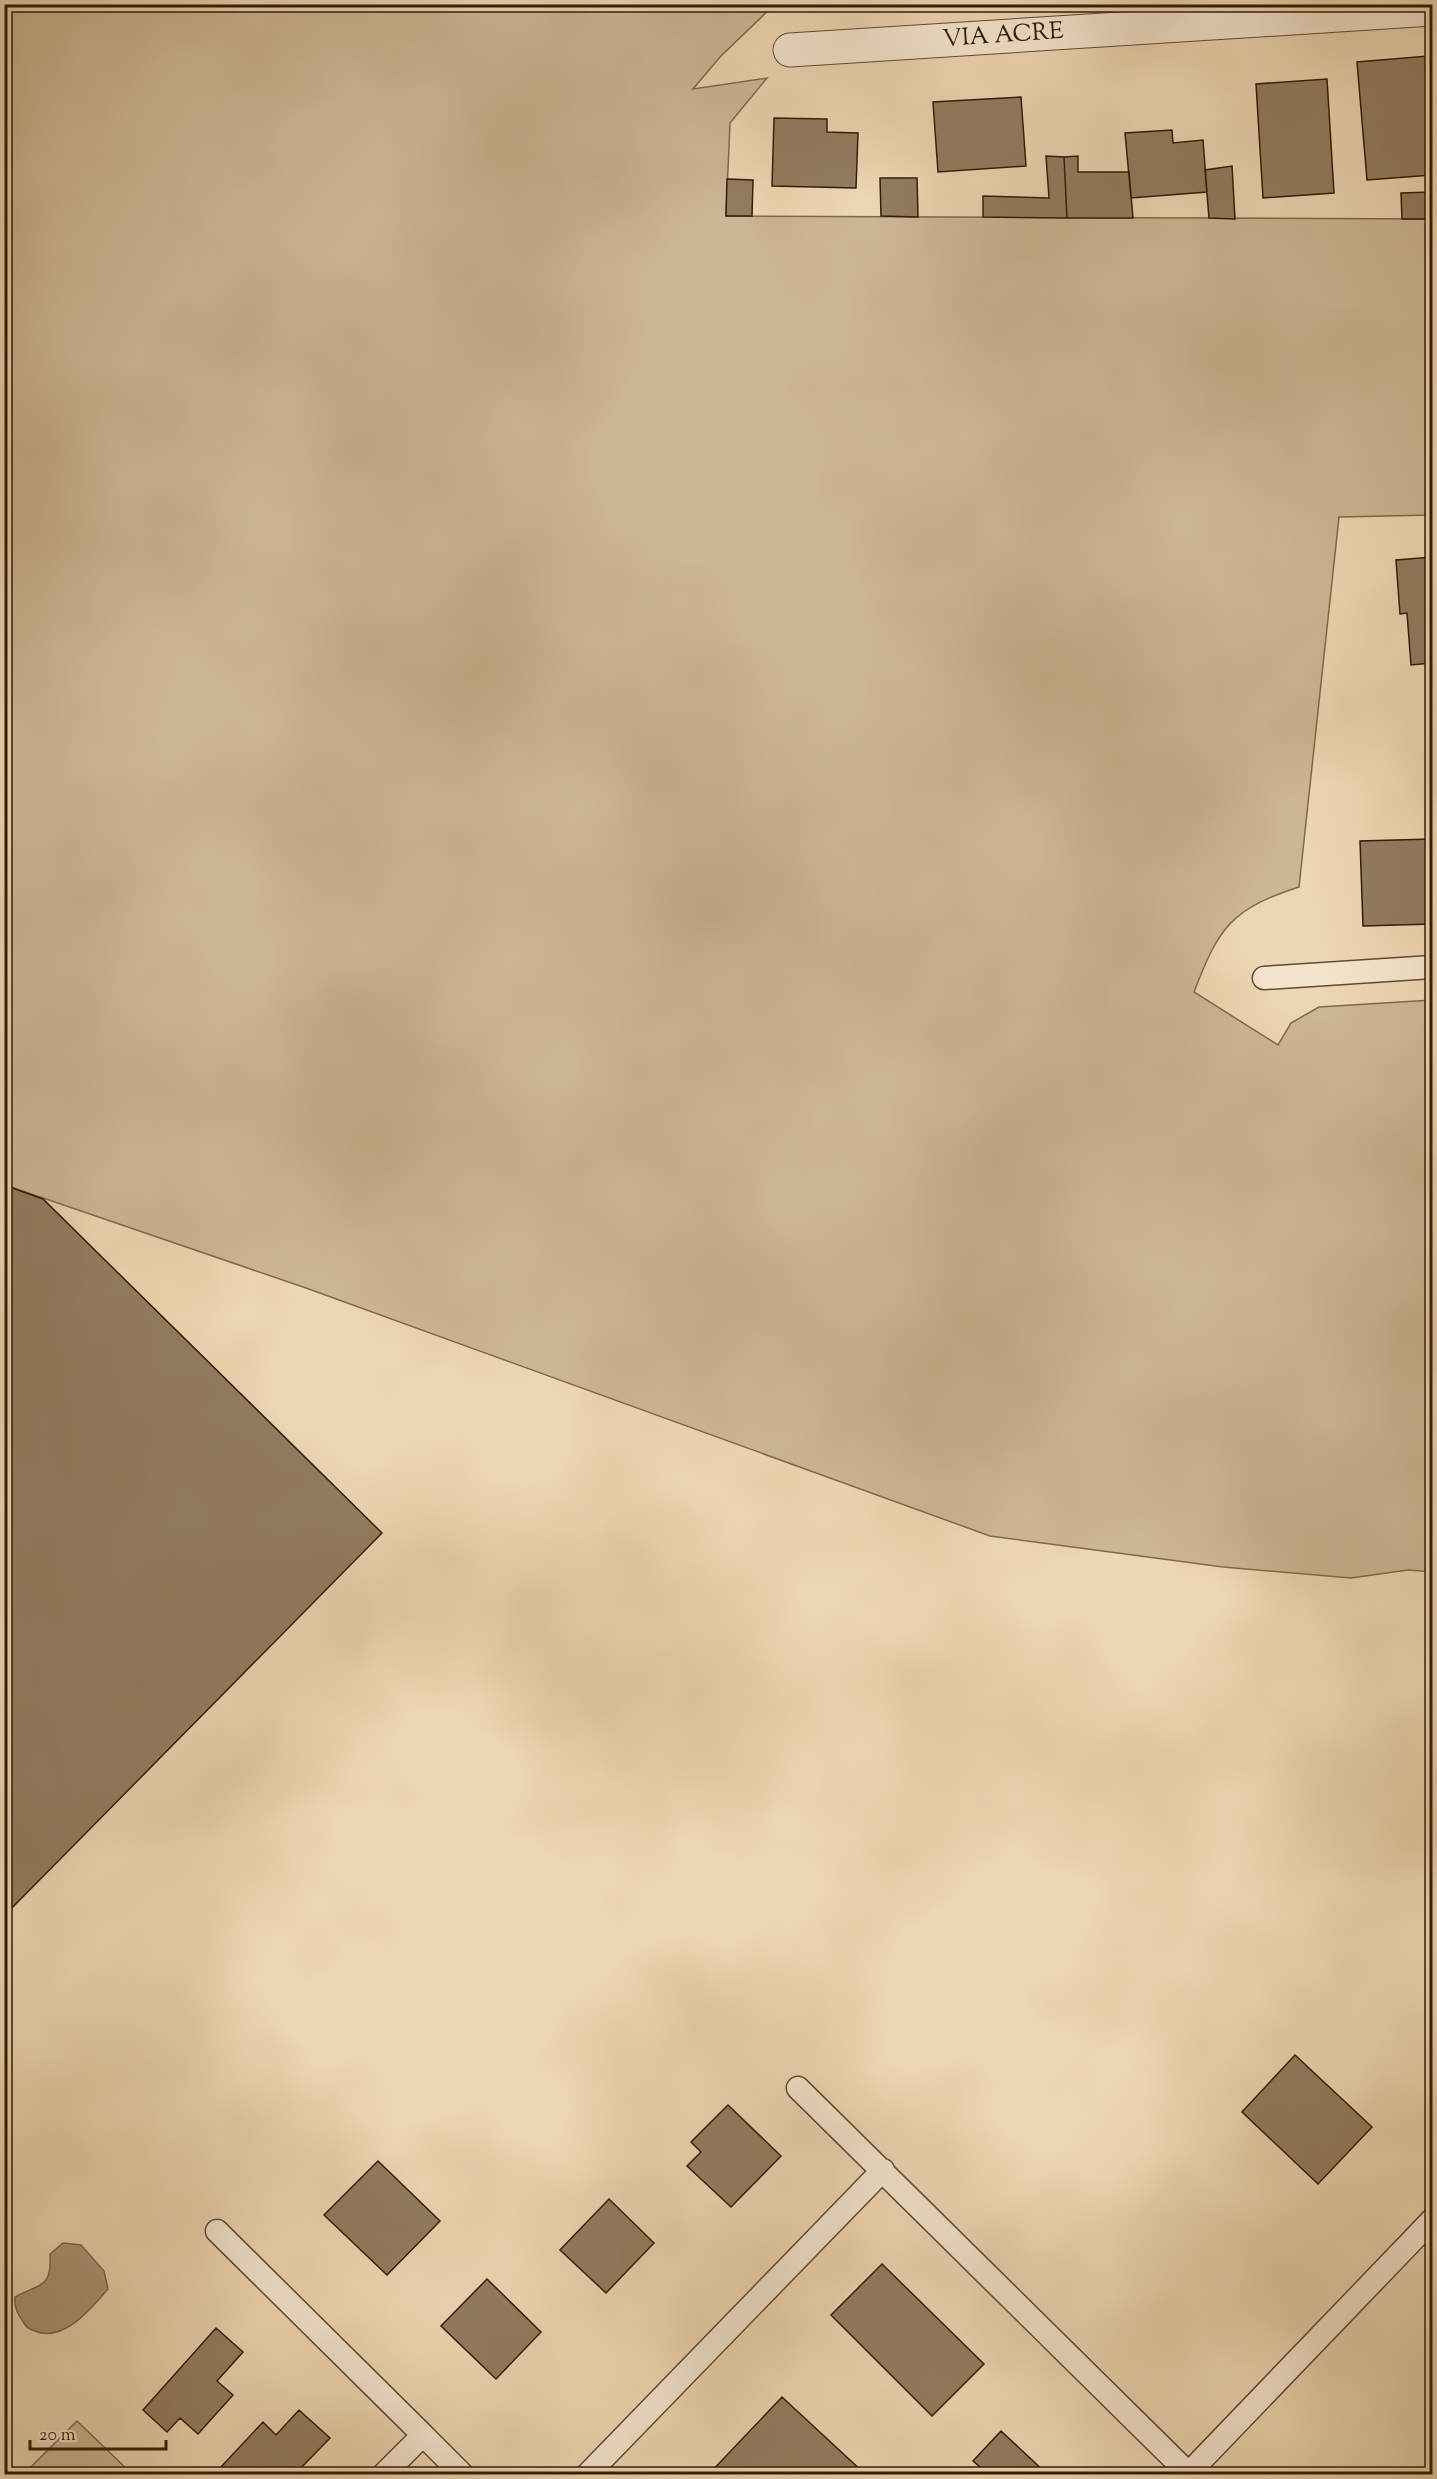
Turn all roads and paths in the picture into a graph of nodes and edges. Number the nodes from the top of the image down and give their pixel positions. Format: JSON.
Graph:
{"nodes":[{"id":1,"x":1432,"y":9,"type":"edge"},
{"id":2,"x":790,"y":50,"type":"dead end"},
{"id":3,"x":1432,"y":967,"type":"edge"},
{"id":4,"x":1264,"y":978,"type":"dead end"},
{"id":5,"x":798,"y":2088,"type":"dead end"},
{"id":6,"x":883,"y":2170,"type":"junction"},
{"id":7,"x":1432,"y":2220,"type":"edge"},
{"id":8,"x":217,"y":2231,"type":"dead end"},
{"id":9,"x":423,"y":2435,"type":"junction"},
{"id":10,"x":1189,"y":2474,"type":"edge"},
{"id":11,"x":384,"y":2475,"type":"edge"},
{"id":12,"x":462,"y":2475,"type":"edge"},
{"id":13,"x":588,"y":2475,"type":"edge"}],
"edges":[{"from":1,"to":2,"type":"street","name":"VIA ACRE"},
{"from":3,"to":4,"type":"lane"},
{"from":5,"to":6,"type":"lane"},
{"from":6,"to":10,"type":"lane"},
{"from":6,"to":13,"type":"lane"},
{"from":7,"to":10,"type":"lane"},
{"from":8,"to":9,"type":"lane"},
{"from":9,"to":11,"type":"lane"},
{"from":9,"to":12,"type":"lane"}]}
